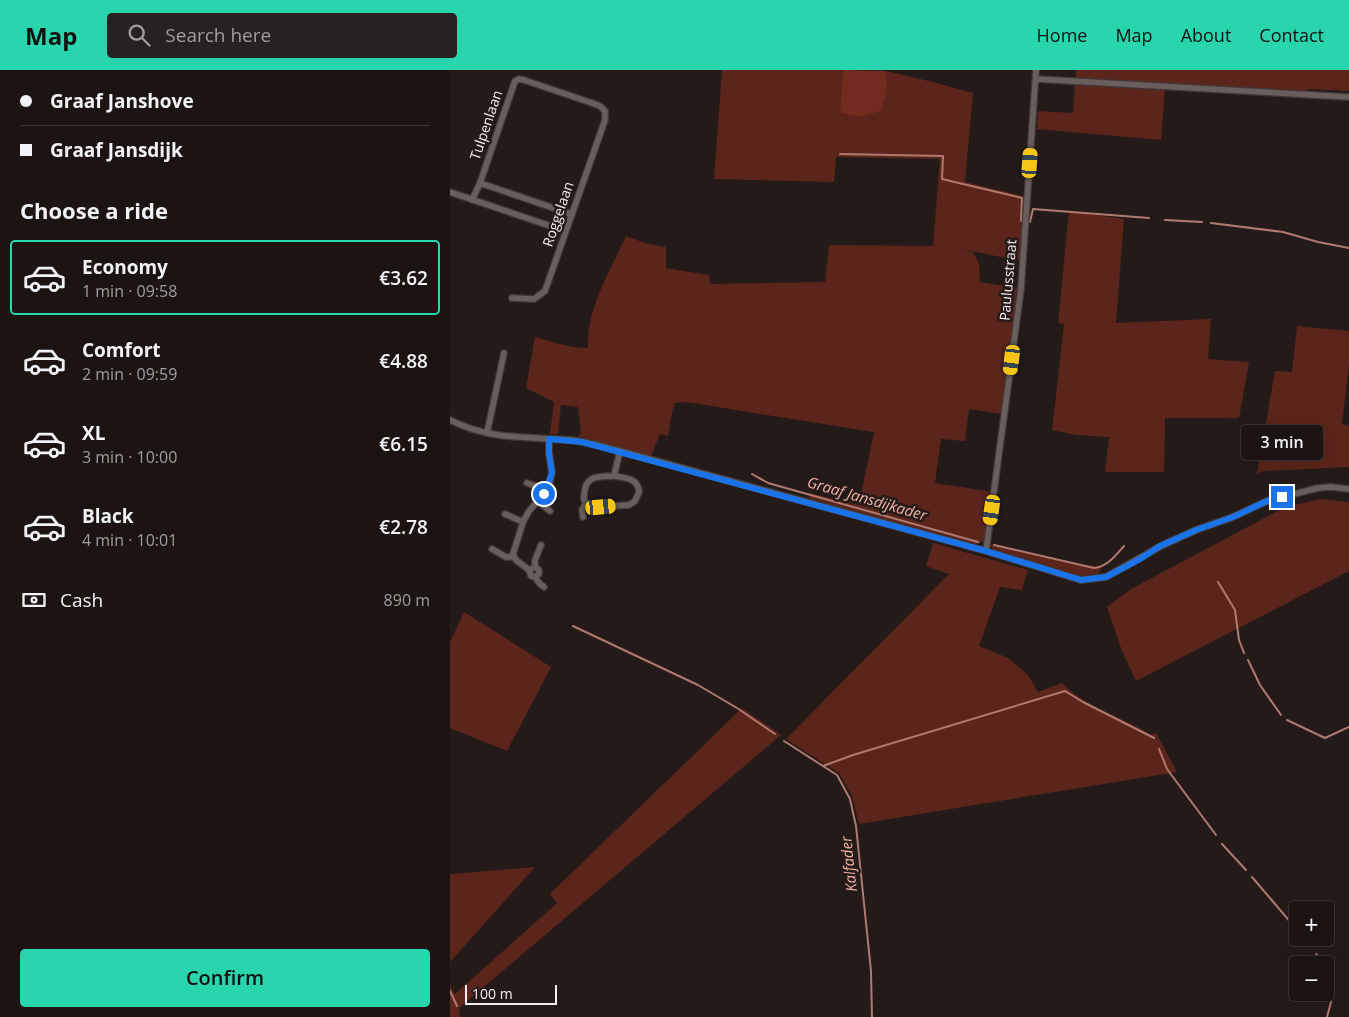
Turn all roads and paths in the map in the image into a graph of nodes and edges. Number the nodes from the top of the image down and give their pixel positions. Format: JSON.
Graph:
{"nodes":[{"id":1,"x":1036,"y":70,"type":"edge"},
{"id":2,"x":1036,"y":79,"type":"junction"},
{"id":3,"x":1349,"y":97,"type":"edge"},
{"id":4,"x":604,"y":111,"type":"joint"},
{"id":5,"x":480,"y":183,"type":"junction"},
{"id":6,"x":450,"y":192,"type":"edge"},
{"id":7,"x":472,"y":200,"type":"junction"},
{"id":8,"x":571,"y":214,"type":"junction"},
{"id":9,"x":565,"y":231,"type":"junction"},
{"id":10,"x":512,"y":298,"type":"dead end"},
{"id":11,"x":504,"y":353,"type":"dead end"},
{"id":12,"x":450,"y":420,"type":"edge"},
{"id":13,"x":487,"y":433,"type":"junction"},
{"id":14,"x":549,"y":439,"type":"junction"},
{"id":15,"x":620,"y":451,"type":"junction"},
{"id":16,"x":614,"y":476,"type":"junction"},
{"id":17,"x":527,"y":483,"type":"dead end"},
{"id":18,"x":1349,"y":489,"type":"edge"},
{"id":19,"x":546,"y":490,"type":"junction"},
{"id":20,"x":538,"y":501,"type":"junction"},
{"id":21,"x":586,"y":503,"type":"junction"},
{"id":22,"x":550,"y":511,"type":"dead end"},
{"id":23,"x":505,"y":514,"type":"dead end"},
{"id":24,"x":583,"y":517,"type":"dead end"},
{"id":25,"x":523,"y":522,"type":"junction"},
{"id":26,"x":542,"y":545,"type":"dead end"},
{"id":27,"x":492,"y":549,"type":"dead end"},
{"id":28,"x":986,"y":551,"type":"junction"},
{"id":29,"x":514,"y":557,"type":"junction"},
{"id":30,"x":535,"y":567,"type":"junction"},
{"id":31,"x":529,"y":570,"type":"junction"},
{"id":32,"x":535,"y":577,"type":"junction"},
{"id":33,"x":544,"y":587,"type":"dead end"}],
"edges":[{"from":1,"to":2,"type":"street","name":"Paulusstraat"},
{"from":2,"to":3,"type":"street"},
{"from":2,"to":28,"type":"street","name":"Paulusstraat"},
{"from":4,"to":5,"type":"street","name":"Tulpenlaan"},
{"from":4,"to":8,"type":"street","name":"Roggelaan"},
{"from":5,"to":7,"type":"street"},
{"from":5,"to":8,"type":"street"},
{"from":6,"to":7,"type":"street"},
{"from":7,"to":9,"type":"street"},
{"from":8,"to":9,"type":"street","name":"Roggelaan"},
{"from":9,"to":10,"type":"street","name":"Roggelaan"},
{"from":11,"to":13,"type":"street"},
{"from":12,"to":13,"type":"street"},
{"from":13,"to":14,"type":"street"},
{"from":14,"to":15,"type":"street"},
{"from":14,"to":19,"type":"street"},
{"from":15,"to":16,"type":"street"},
{"from":15,"to":28,"type":"street"},
{"from":16,"to":21,"type":"street"},
{"from":16,"to":21,"type":"street"},
{"from":17,"to":19,"type":"street"},
{"from":18,"to":28,"type":"street"},
{"from":19,"to":20,"type":"street"},
{"from":20,"to":22,"type":"street"},
{"from":20,"to":25,"type":"street"},
{"from":21,"to":24,"type":"street"},
{"from":23,"to":25,"type":"street"},
{"from":25,"to":29,"type":"street"},
{"from":26,"to":30,"type":"street"},
{"from":27,"to":29,"type":"street"},
{"from":29,"to":31,"type":"street"},
{"from":30,"to":31,"type":"street"},
{"from":30,"to":32,"type":"street"},
{"from":31,"to":32,"type":"street"},
{"from":32,"to":33,"type":"street"}]}
